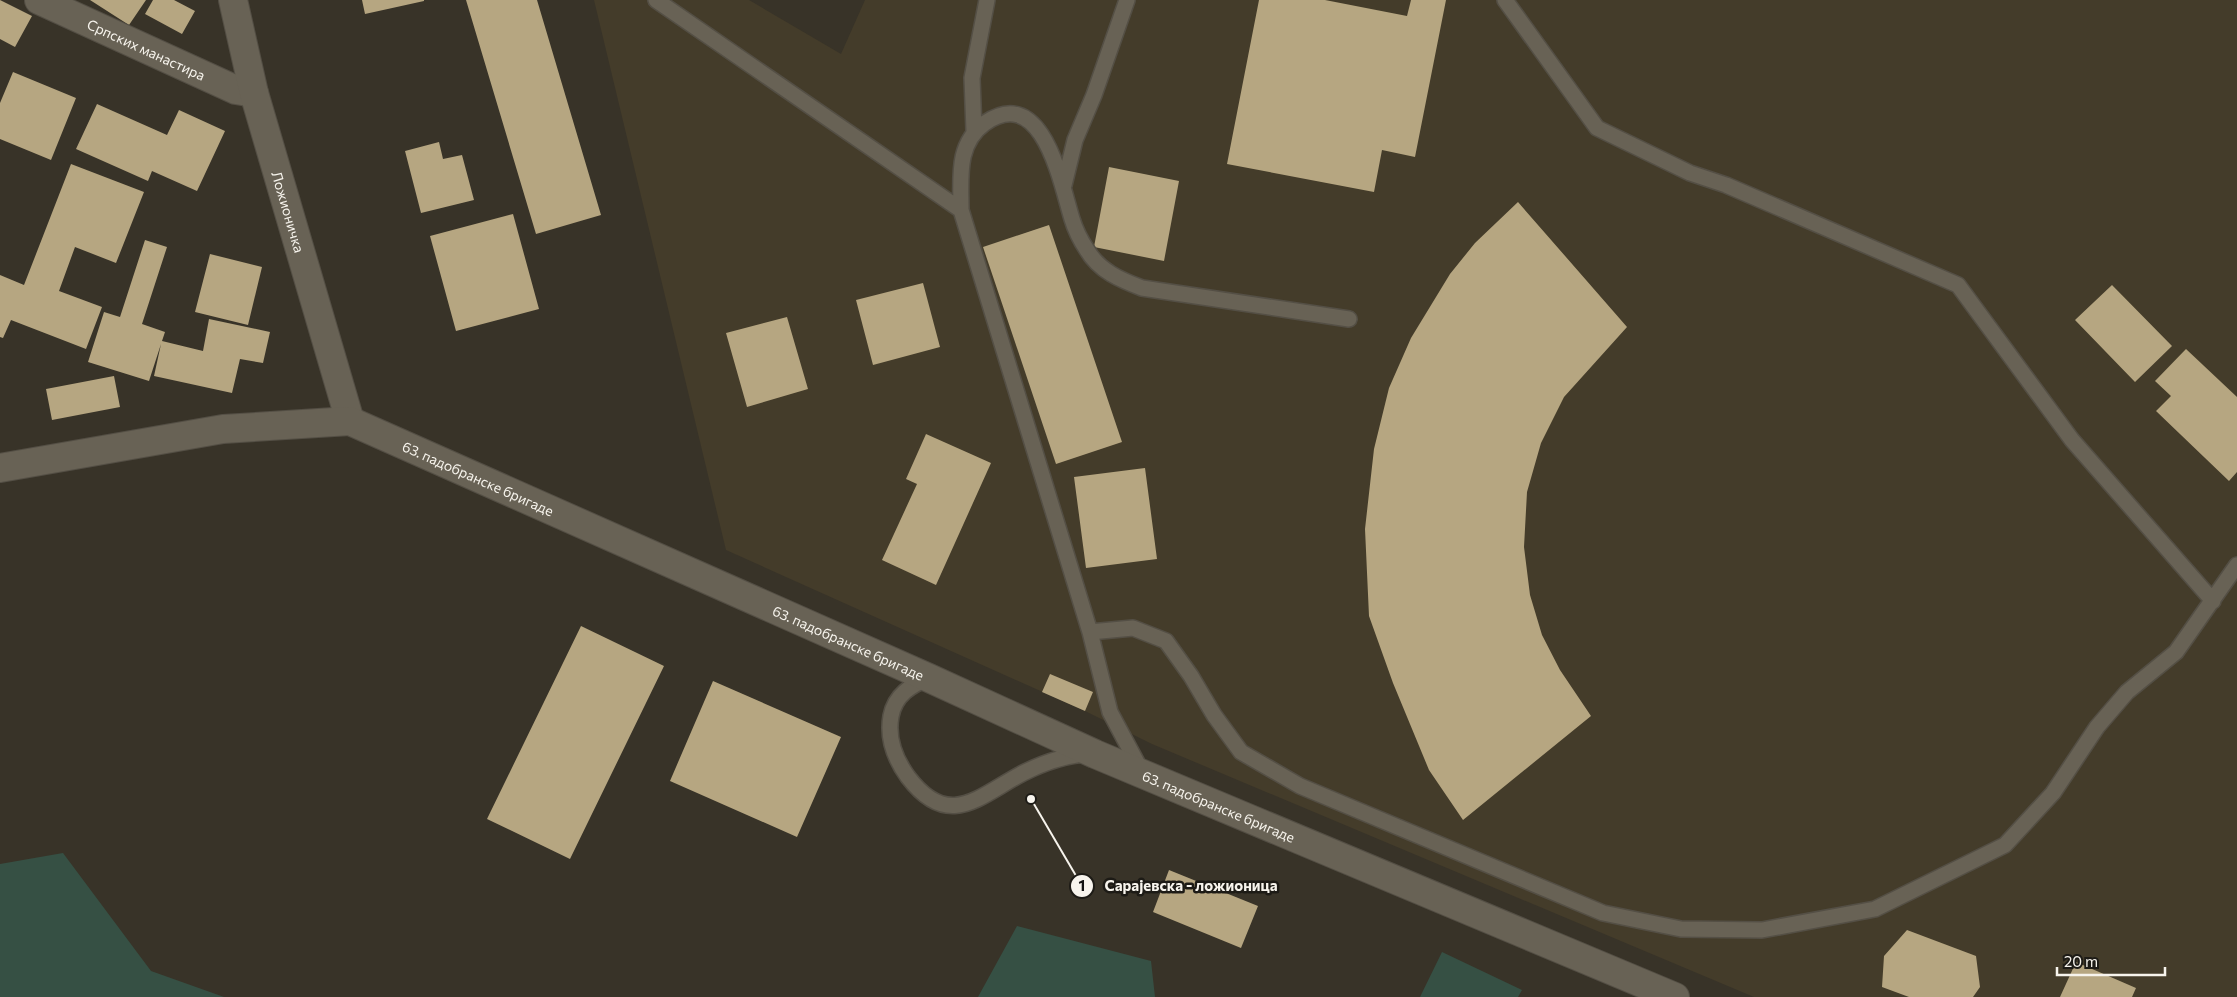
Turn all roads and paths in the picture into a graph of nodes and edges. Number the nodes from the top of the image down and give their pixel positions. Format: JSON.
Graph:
{"nodes":[{"id":1,"x":39,"y":0,"type":"edge"},
{"id":2,"x":233,"y":0,"type":"edge"},
{"id":3,"x":656,"y":0,"type":"edge"},
{"id":4,"x":987,"y":0,"type":"edge"},
{"id":5,"x":1127,"y":0,"type":"edge"},
{"id":6,"x":1505,"y":0,"type":"edge"},
{"id":7,"x":254,"y":94,"type":"junction"},
{"id":8,"x":974,"y":131,"type":"junction"},
{"id":9,"x":1063,"y":188,"type":"junction"},
{"id":10,"x":961,"y":210,"type":"junction"},
{"id":11,"x":1349,"y":319,"type":"dead end"},
{"id":12,"x":350,"y":421,"type":"junction"},
{"id":13,"x":0,"y":468,"type":"edge"},
{"id":14,"x":2237,"y":565,"type":"edge"},
{"id":15,"x":2213,"y":601,"type":"junction"},
{"id":16,"x":1090,"y":632,"type":"junction"},
{"id":17,"x":929,"y":678,"type":"junction"},
{"id":18,"x":1094,"y":754,"type":"junction"},
{"id":19,"x":1142,"y":774,"type":"junction"},
{"id":20,"x":1675,"y":997,"type":"edge"}],
"edges":[{"from":1,"to":7,"type":"street","name":"Српских манастира"},
{"from":2,"to":7,"type":"street","name":"Ложионичка"},
{"from":3,"to":10,"type":"lane"},
{"from":4,"to":8,"type":"lane"},
{"from":5,"to":9,"type":"lane"},
{"from":6,"to":15,"type":"lane"},
{"from":7,"to":12,"type":"street","name":"Ложионичка"},
{"from":8,"to":9,"type":"lane"},
{"from":8,"to":10,"type":"lane"},
{"from":9,"to":11,"type":"lane"},
{"from":10,"to":16,"type":"lane"},
{"from":12,"to":13,"type":"street","name":"63. падобранске бригаде"},
{"from":12,"to":17,"type":"street","name":"63. падобранске бригаде"},
{"from":14,"to":15,"type":"lane"},
{"from":15,"to":16,"type":"lane"},
{"from":16,"to":19,"type":"lane"},
{"from":17,"to":18,"type":"street","name":"63. падобранске бригаде"},
{"from":17,"to":18,"type":"lane"},
{"from":18,"to":19,"type":"street","name":"63. падобранске бригаде"},
{"from":19,"to":20,"type":"street","name":"63. падобранске бригаде"}]}
